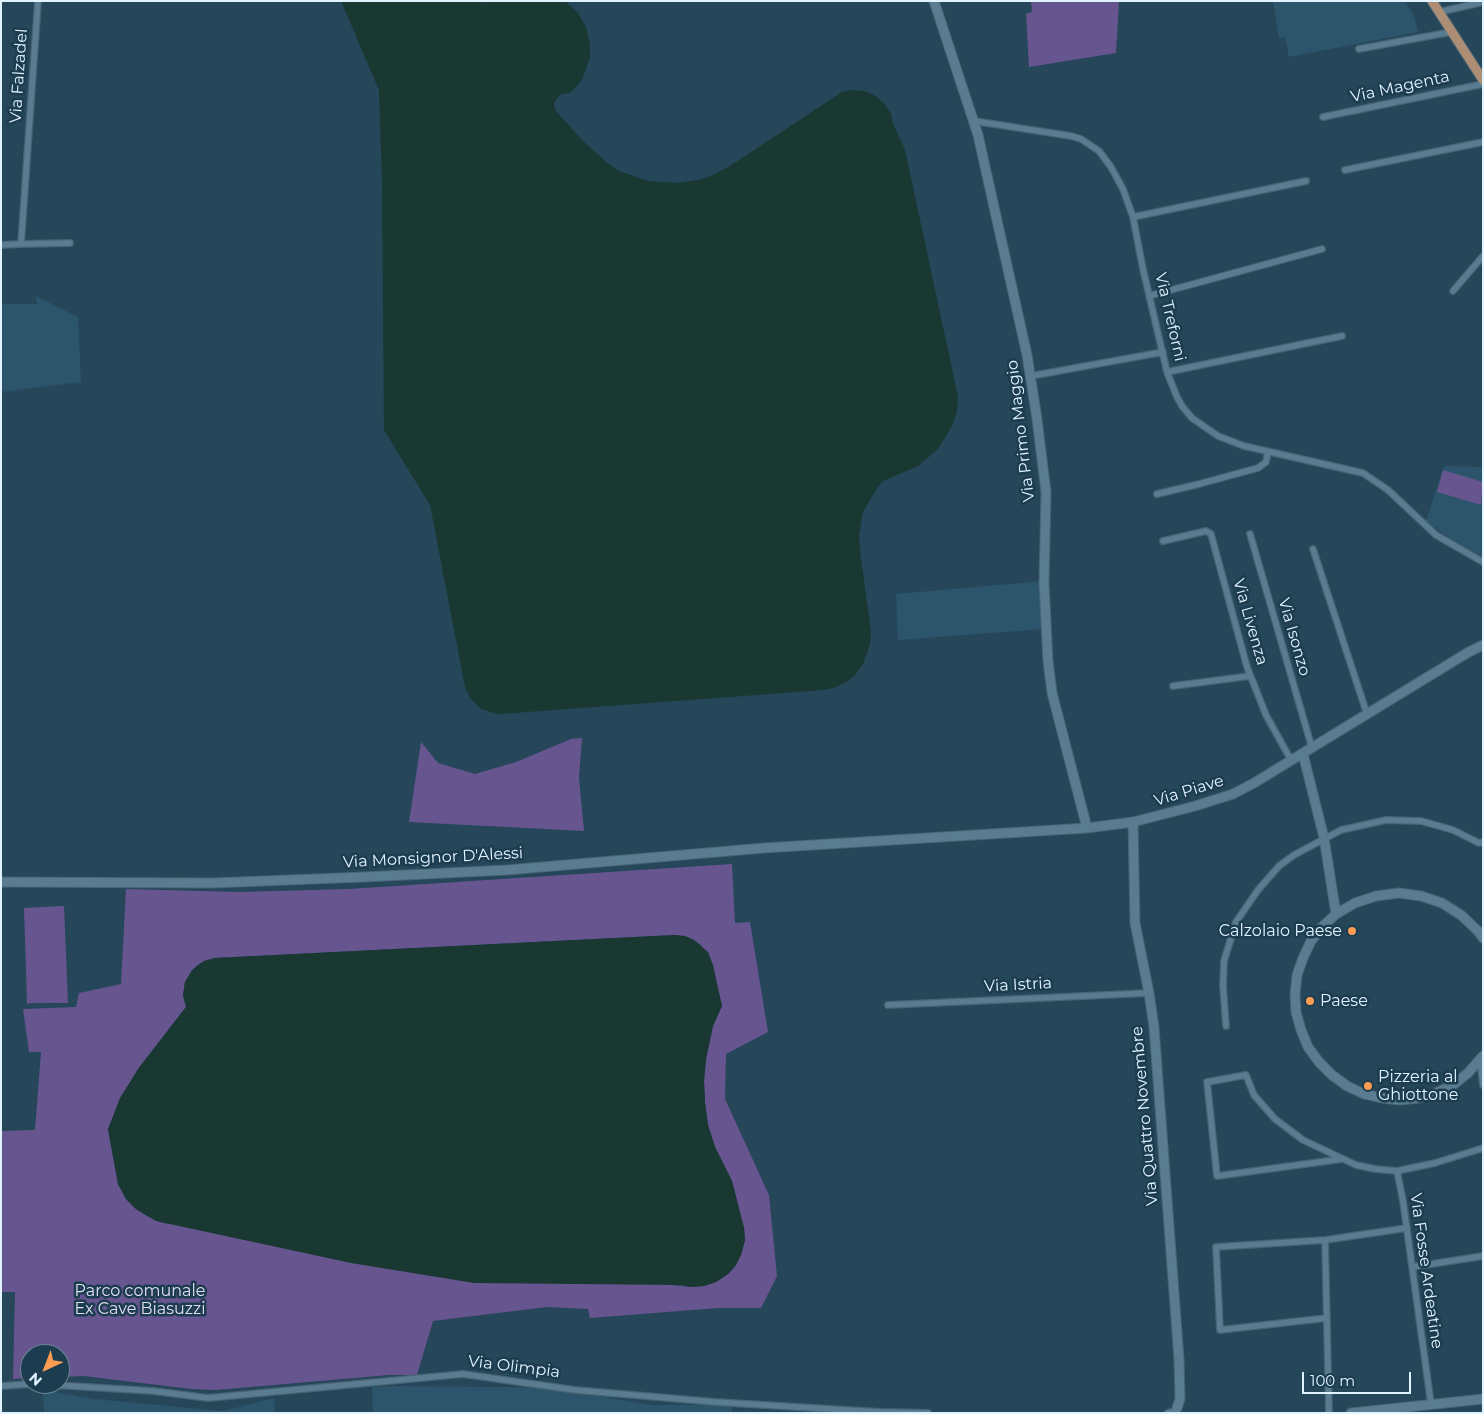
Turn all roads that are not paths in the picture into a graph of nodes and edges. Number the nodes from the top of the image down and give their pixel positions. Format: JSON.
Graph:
{"nodes":[{"id":1,"x":38,"y":1,"type":"edge"},
{"id":2,"x":934,"y":1,"type":"edge"},
{"id":3,"x":1432,"y":1,"type":"edge"},
{"id":4,"x":1483,"y":2,"type":"edge"},
{"id":5,"x":1439,"y":12,"type":"junction"},
{"id":6,"x":1451,"y":32,"type":"junction"},
{"id":7,"x":1359,"y":49,"type":"dead end"},
{"id":8,"x":1483,"y":80,"type":"edge"},
{"id":9,"x":1483,"y":84,"type":"edge"},
{"id":10,"x":1323,"y":117,"type":"dead end"},
{"id":11,"x":974,"y":121,"type":"junction"},
{"id":12,"x":1483,"y":142,"type":"edge"},
{"id":13,"x":1345,"y":170,"type":"dead end"},
{"id":14,"x":1306,"y":181,"type":"dead end"},
{"id":15,"x":1133,"y":217,"type":"junction"},
{"id":16,"x":70,"y":243,"type":"dead end"},
{"id":17,"x":21,"y":244,"type":"junction"},
{"id":18,"x":1,"y":245,"type":"edge"},
{"id":19,"x":1322,"y":249,"type":"dead end"},
{"id":20,"x":1483,"y":256,"type":"edge"},
{"id":21,"x":1453,"y":291,"type":"dead end"},
{"id":22,"x":1149,"y":296,"type":"junction"},
{"id":23,"x":1342,"y":336,"type":"dead end"},
{"id":24,"x":1163,"y":352,"type":"junction"},
{"id":25,"x":1167,"y":372,"type":"junction"},
{"id":26,"x":1030,"y":376,"type":"junction"},
{"id":27,"x":1268,"y":452,"type":"junction"},
{"id":28,"x":1158,"y":494,"type":"dead end"},
{"id":29,"x":1250,"y":534,"type":"dead end"},
{"id":30,"x":1163,"y":541,"type":"dead end"},
{"id":31,"x":1313,"y":549,"type":"dead end"},
{"id":32,"x":1483,"y":562,"type":"edge"},
{"id":33,"x":1483,"y":645,"type":"edge"},
{"id":34,"x":1250,"y":676,"type":"junction"},
{"id":35,"x":1173,"y":686,"type":"dead end"},
{"id":36,"x":1367,"y":714,"type":"junction"},
{"id":37,"x":1312,"y":748,"type":"junction"},
{"id":38,"x":1303,"y":754,"type":"junction"},
{"id":39,"x":1291,"y":760,"type":"junction"},
{"id":40,"x":1133,"y":822,"type":"junction"},
{"id":41,"x":1087,"y":828,"type":"junction"},
{"id":42,"x":1324,"y":838,"type":"junction"},
{"id":43,"x":865,"y":842,"type":"joint"},
{"id":44,"x":1483,"y":842,"type":"edge"},
{"id":45,"x":1,"y":882,"type":"edge"},
{"id":46,"x":1336,"y":914,"type":"junction"},
{"id":47,"x":1483,"y":938,"type":"edge"},
{"id":48,"x":1149,"y":993,"type":"junction"},
{"id":49,"x":888,"y":1005,"type":"dead end"},
{"id":50,"x":1226,"y":1026,"type":"dead end"},
{"id":51,"x":1481,"y":1058,"type":"edge"},
{"id":52,"x":1483,"y":1086,"type":"edge"},
{"id":53,"x":1483,"y":1148,"type":"edge"},
{"id":54,"x":1342,"y":1159,"type":"junction"},
{"id":55,"x":1397,"y":1171,"type":"junction"},
{"id":56,"x":1407,"y":1228,"type":"junction"},
{"id":57,"x":1325,"y":1240,"type":"junction"},
{"id":58,"x":1483,"y":1256,"type":"edge"},
{"id":59,"x":1412,"y":1266,"type":"junction"},
{"id":60,"x":1327,"y":1318,"type":"junction"},
{"id":61,"x":20,"y":1385,"type":"edge"},
{"id":62,"x":1,"y":1386,"type":"edge"},
{"id":63,"x":70,"y":1386,"type":"edge"},
{"id":64,"x":1483,"y":1399,"type":"edge"},
{"id":65,"x":1431,"y":1404,"type":"junction"},
{"id":66,"x":1176,"y":1412,"type":"edge"},
{"id":67,"x":928,"y":1413,"type":"edge"},
{"id":68,"x":1168,"y":1413,"type":"edge"},
{"id":69,"x":1329,"y":1413,"type":"edge"},
{"id":70,"x":1351,"y":1413,"type":"edge"}],
"edges":[{"from":1,"to":17,"type":"street","name":"Via Falzadel"},
{"from":2,"to":11,"type":"main road"},
{"from":3,"to":5,"type":"main road"},
{"from":4,"to":5,"type":"street"},
{"from":5,"to":6,"type":"main road"},
{"from":6,"to":7,"type":"street"},
{"from":6,"to":8,"type":"main road"},
{"from":9,"to":10,"type":"street","name":"Via Magenta"},
{"from":11,"to":15,"type":"street","name":"Via Treforni"},
{"from":11,"to":26,"type":"main road","name":"Via Primo Maggio"},
{"from":12,"to":13,"type":"street"},
{"from":14,"to":15,"type":"street"},
{"from":15,"to":22,"type":"street","name":"Via Treforni"},
{"from":16,"to":17,"type":"street"},
{"from":17,"to":18,"type":"street"},
{"from":19,"to":22,"type":"street"},
{"from":20,"to":21,"type":"street"},
{"from":22,"to":24,"type":"street","name":"Via Treforni"},
{"from":23,"to":25,"type":"street"},
{"from":24,"to":25,"type":"street","name":"Via Treforni"},
{"from":24,"to":26,"type":"street"},
{"from":25,"to":27,"type":"street","name":"Via Treforni"},
{"from":26,"to":41,"type":"main road","name":"Via Primo Maggio"},
{"from":27,"to":28,"type":"street"},
{"from":27,"to":32,"type":"street","name":"Via Treforni"},
{"from":29,"to":37,"type":"street","name":"Via Isonzo"},
{"from":30,"to":34,"type":"street","name":"Via Livenza"},
{"from":31,"to":36,"type":"street"},
{"from":33,"to":36,"type":"main road","name":"Via Piave"},
{"from":34,"to":35,"type":"street"},
{"from":34,"to":39,"type":"street","name":"Via Livenza"},
{"from":36,"to":37,"type":"main road","name":"Via Piave"},
{"from":37,"to":38,"type":"main road","name":"Via Piave"},
{"from":38,"to":39,"type":"main road","name":"Via Piave"},
{"from":38,"to":42,"type":"main road"},
{"from":39,"to":40,"type":"main road","name":"Via Piave"},
{"from":40,"to":41,"type":"main road","name":"Via Piave"},
{"from":40,"to":48,"type":"main road","name":"Via Quattro Novembre"},
{"from":41,"to":43,"type":"main road","name":"Via Piave"},
{"from":42,"to":44,"type":"street"},
{"from":42,"to":46,"type":"main road"},
{"from":42,"to":50,"type":"street"},
{"from":43,"to":45,"type":"main road","name":"Via Monsignor D'Alessi"},
{"from":46,"to":47,"type":"main road"},
{"from":46,"to":51,"type":"main road"},
{"from":48,"to":49,"type":"street","name":"Via Istria"},
{"from":48,"to":66,"type":"main road","name":"Via Quattro Novembre"},
{"from":51,"to":52,"type":"street"},
{"from":53,"to":55,"type":"street"},
{"from":54,"to":54,"type":"street"},
{"from":54,"to":55,"type":"street"},
{"from":55,"to":56,"type":"street","name":"Via Fosse Ardeatine"},
{"from":56,"to":57,"type":"street"},
{"from":56,"to":59,"type":"street","name":"Via Fosse Ardeatine"},
{"from":57,"to":60,"type":"street"},
{"from":57,"to":60,"type":"street"},
{"from":58,"to":59,"type":"street"},
{"from":59,"to":65,"type":"street","name":"Via Fosse Ardeatine"},
{"from":60,"to":69,"type":"street"},
{"from":61,"to":62,"type":"street"},
{"from":63,"to":67,"type":"street","name":"Via Olimpia"},
{"from":64,"to":65,"type":"main road"},
{"from":65,"to":70,"type":"main road"},
{"from":66,"to":68,"type":"street"}]}
